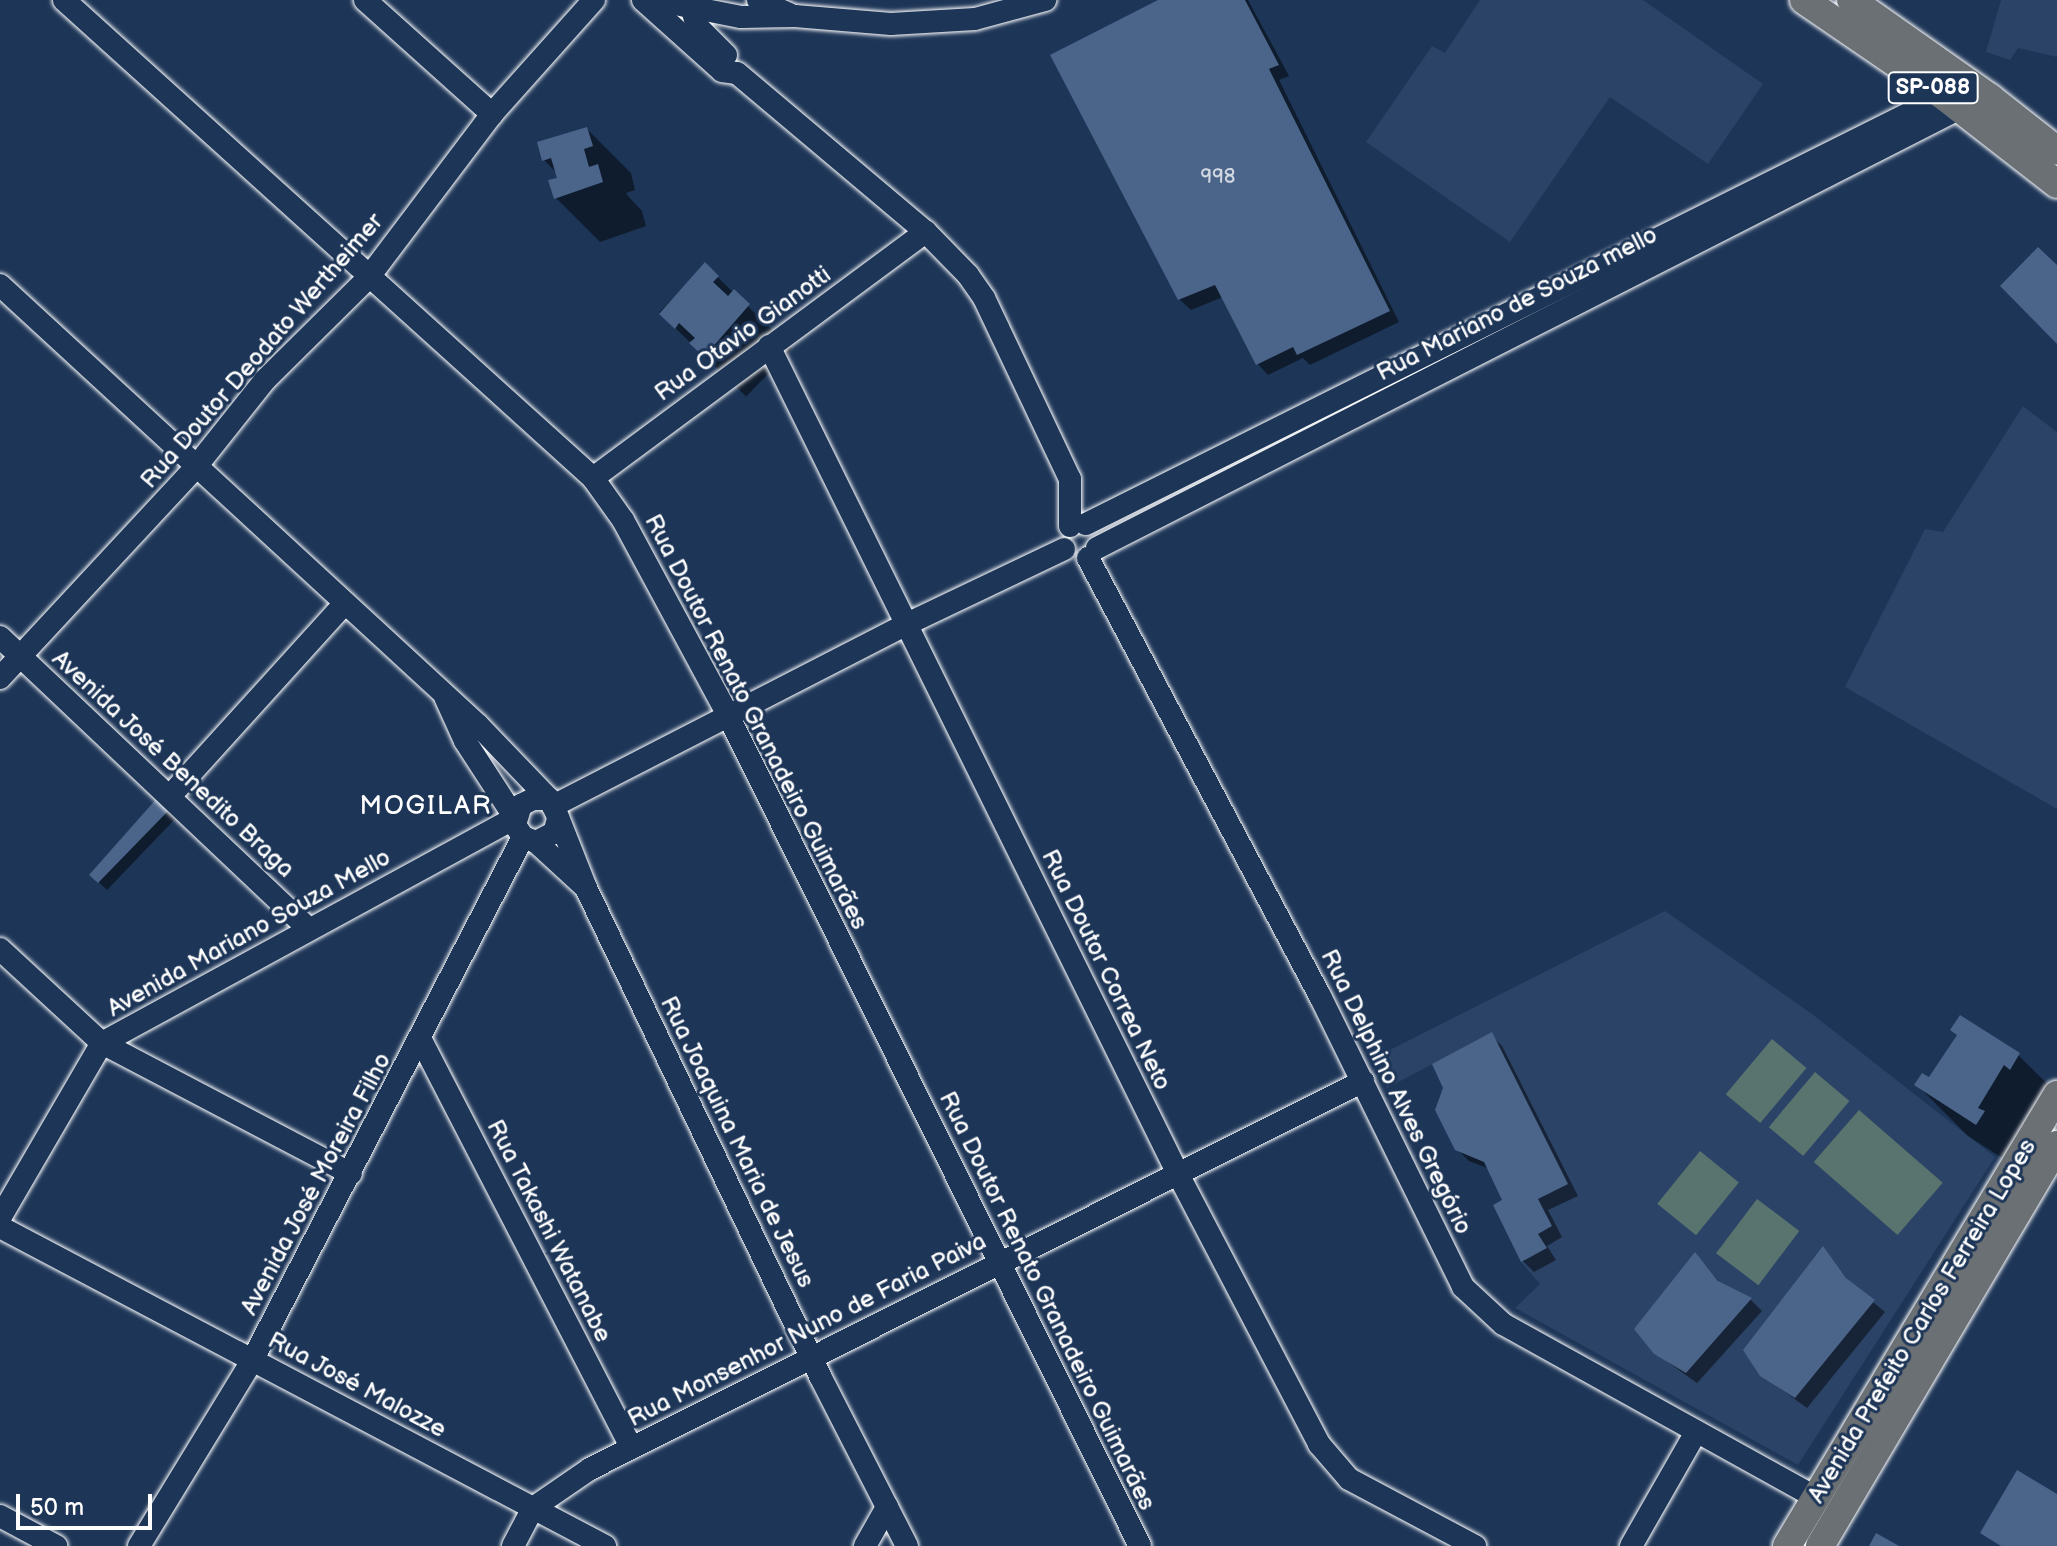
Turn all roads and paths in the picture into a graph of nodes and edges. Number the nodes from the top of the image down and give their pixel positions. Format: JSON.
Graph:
{"nodes":[{"id":1,"x":64,"y":0,"type":"edge"},
{"id":2,"x":365,"y":0,"type":"edge"},
{"id":3,"x":643,"y":0,"type":"edge"},
{"id":4,"x":655,"y":0,"type":"edge"},
{"id":5,"x":758,"y":0,"type":"edge"},
{"id":6,"x":1045,"y":0,"type":"edge"},
{"id":7,"x":1804,"y":0,"type":"edge"},
{"id":8,"x":1851,"y":0,"type":"edge"},
{"id":9,"x":593,"y":4,"type":"edge"},
{"id":10,"x":689,"y":4,"type":"edge"},
{"id":11,"x":795,"y":16,"type":"junction"},
{"id":12,"x":741,"y":17,"type":"junction"},
{"id":13,"x":733,"y":66,"type":"junction"},
{"id":14,"x":1952,"y":102,"type":"junction"},
{"id":15,"x":492,"y":114,"type":"junction"},
{"id":16,"x":2057,"y":151,"type":"edge"},
{"id":17,"x":2057,"y":184,"type":"edge"},
{"id":18,"x":926,"y":232,"type":"junction"},
{"id":19,"x":368,"y":278,"type":"junction"},
{"id":20,"x":0,"y":285,"type":"edge"},
{"id":21,"x":769,"y":346,"type":"junction"},
{"id":22,"x":195,"y":468,"type":"junction"},
{"id":23,"x":593,"y":478,"type":"junction"},
{"id":24,"x":1078,"y":525,"type":"junction"},
{"id":25,"x":1064,"y":549,"type":"junction"},
{"id":26,"x":1093,"y":553,"type":"junction"},
{"id":27,"x":345,"y":603,"type":"junction"},
{"id":28,"x":907,"y":624,"type":"junction"},
{"id":29,"x":0,"y":637,"type":"edge"},
{"id":30,"x":21,"y":657,"type":"junction"},
{"id":31,"x":0,"y":678,"type":"edge"},
{"id":32,"x":445,"y":697,"type":"junction"},
{"id":33,"x":729,"y":717,"type":"junction"},
{"id":34,"x":171,"y":795,"type":"junction"},
{"id":35,"x":553,"y":808,"type":"junction"},
{"id":36,"x":524,"y":833,"type":"junction"},
{"id":37,"x":586,"y":888,"type":"junction"},
{"id":38,"x":309,"y":929,"type":"junction"},
{"id":39,"x":0,"y":949,"type":"edge"},
{"id":40,"x":421,"y":1040,"type":"junction"},
{"id":41,"x":102,"y":1043,"type":"junction"},
{"id":42,"x":1363,"y":1081,"type":"junction"},
{"id":43,"x":2057,"y":1095,"type":"edge"},
{"id":44,"x":2057,"y":1145,"type":"edge"},
{"id":45,"x":351,"y":1174,"type":"junction"},
{"id":46,"x":1178,"y":1174,"type":"junction"},
{"id":47,"x":0,"y":1218,"type":"edge"},
{"id":48,"x":0,"y":1227,"type":"edge"},
{"id":49,"x":999,"y":1263,"type":"junction"},
{"id":50,"x":811,"y":1356,"type":"junction"},
{"id":51,"x":253,"y":1359,"type":"junction"},
{"id":52,"x":1696,"y":1432,"type":"junction"},
{"id":53,"x":631,"y":1447,"type":"junction"},
{"id":54,"x":1815,"y":1497,"type":"junction"},
{"id":55,"x":887,"y":1507,"type":"junction"},
{"id":56,"x":533,"y":1508,"type":"junction"},
{"id":57,"x":0,"y":1516,"type":"edge"},
{"id":58,"x":56,"y":1546,"type":"edge"},
{"id":59,"x":139,"y":1546,"type":"edge"},
{"id":60,"x":513,"y":1546,"type":"edge"},
{"id":61,"x":605,"y":1546,"type":"edge"},
{"id":62,"x":865,"y":1546,"type":"edge"},
{"id":63,"x":907,"y":1546,"type":"edge"},
{"id":64,"x":1140,"y":1546,"type":"edge"},
{"id":65,"x":1475,"y":1546,"type":"edge"},
{"id":66,"x":1631,"y":1546,"type":"edge"},
{"id":67,"x":1787,"y":1546,"type":"edge"},
{"id":68,"x":1820,"y":1546,"type":"edge"}],
"edges":[{"from":1,"to":19,"type":"street","name":"Rua Doutor Renato Granadeiro Guimarães"},
{"from":2,"to":15,"type":"street"},
{"from":3,"to":13,"type":"street"},
{"from":4,"to":10,"type":"street"},
{"from":5,"to":11,"type":"street"},
{"from":6,"to":11,"type":"street"},
{"from":7,"to":14,"type":"main road","number":"SP-088"},
{"from":8,"to":16,"type":"main road","number":"SP-088"},
{"from":9,"to":15,"type":"street","name":"Rua Doutor Deodato Wertheimer"},
{"from":10,"to":12,"type":"street"},
{"from":10,"to":13,"type":"street"},
{"from":11,"to":12,"type":"street"},
{"from":12,"to":13,"type":"street"},
{"from":13,"to":18,"type":"street"},
{"from":14,"to":17,"type":"main road","number":"SP-088"},
{"from":14,"to":24,"type":"street","name":"Rua Mariano de Souza mello"},
{"from":14,"to":26,"type":"street","name":"Rua Mariano de Souza mello"},
{"from":15,"to":19,"type":"street","name":"Rua Doutor Deodato Wertheimer"},
{"from":18,"to":21,"type":"street","name":"Rua Otavio Gianotti"},
{"from":18,"to":24,"type":"street"},
{"from":19,"to":22,"type":"street","name":"Rua Doutor Deodato Wertheimer"},
{"from":19,"to":23,"type":"street","name":"Rua Doutor Renato Granadeiro Guimarães"},
{"from":20,"to":22,"type":"street"},
{"from":21,"to":23,"type":"street","name":"Rua Otavio Gianotti"},
{"from":21,"to":28,"type":"street","name":"Rua Doutor Correa Neto"},
{"from":22,"to":27,"type":"street"},
{"from":22,"to":30,"type":"street","name":"Rua Doutor Deodato Wertheimer"},
{"from":23,"to":33,"type":"street","name":"Rua Doutor Renato Granadeiro Guimarães"},
{"from":24,"to":25,"type":"street"},
{"from":24,"to":26,"type":"street"},
{"from":25,"to":26,"type":"street"},
{"from":25,"to":28,"type":"street"},
{"from":26,"to":42,"type":"street","name":"Rua Delphino Alves Gregório"},
{"from":27,"to":32,"type":"street"},
{"from":27,"to":34,"type":"street"},
{"from":28,"to":33,"type":"street"},
{"from":28,"to":46,"type":"street","name":"Rua Doutor Correa Neto"},
{"from":29,"to":30,"type":"street","name":"Avenida José Benedito Braga"},
{"from":30,"to":31,"type":"street","name":"Rua Doutor Deodato Wertheimer"},
{"from":30,"to":34,"type":"street","name":"Avenida José Benedito Braga"},
{"from":32,"to":35,"type":"street"},
{"from":32,"to":36,"type":"street"},
{"from":33,"to":35,"type":"street"},
{"from":33,"to":49,"type":"street","name":"Rua Doutor Renato Granadeiro Guimarães"},
{"from":34,"to":38,"type":"street","name":"Avenida José Benedito Braga"},
{"from":35,"to":36,"type":"street"},
{"from":35,"to":36,"type":"street"},
{"from":35,"to":37,"type":"street","name":"Rua Joaquina Maria de Jesus"},
{"from":36,"to":37,"type":"street"},
{"from":36,"to":38,"type":"street","name":"Avenida Mariano Souza Mello"},
{"from":36,"to":40,"type":"street","name":"Avenida José Moreira Filho"},
{"from":37,"to":50,"type":"street","name":"Rua Joaquina Maria de Jesus"},
{"from":38,"to":41,"type":"street","name":"Avenida Mariano Souza Mello"},
{"from":39,"to":41,"type":"street"},
{"from":40,"to":45,"type":"street","name":"Avenida José Moreira Filho"},
{"from":40,"to":53,"type":"street","name":"Rua Takashi Watanabe"},
{"from":41,"to":45,"type":"street"},
{"from":41,"to":47,"type":"street","name":"Avenida Mariano Souza Mello"},
{"from":42,"to":46,"type":"street","name":"Rua Monsenhor Nuno de Faria Paiva"},
{"from":42,"to":52,"type":"street","name":"Rua Delphino Alves Gregório"},
{"from":43,"to":54,"type":"main road","name":"Avenida Prefeito Carlos Ferreira Lopes"},
{"from":44,"to":68,"type":"main road","name":"Avenida Prefeito Carlos Ferreira Lopes"},
{"from":45,"to":51,"type":"street","name":"Avenida José Moreira Filho"},
{"from":46,"to":49,"type":"street","name":"Rua Monsenhor Nuno de Faria Paiva"},
{"from":46,"to":65,"type":"street","name":"Rua Doutor Correa Neto"},
{"from":48,"to":51,"type":"street","name":"Rua José Malozze"},
{"from":49,"to":50,"type":"street","name":"Rua Monsenhor Nuno de Faria Paiva"},
{"from":49,"to":64,"type":"street","name":"Rua Doutor Renato Granadeiro Guimarães"},
{"from":50,"to":53,"type":"street","name":"Rua Monsenhor Nuno de Faria Paiva"},
{"from":50,"to":55,"type":"street","name":"Rua Joaquina Maria de Jesus"},
{"from":51,"to":56,"type":"street","name":"Rua José Malozze"},
{"from":51,"to":59,"type":"street","name":"Avenida José Moreira Filho"},
{"from":52,"to":54,"type":"street","name":"Rua Delphino Alves Gregório"},
{"from":52,"to":66,"type":"street"},
{"from":53,"to":56,"type":"street","name":"Rua Monsenhor Nuno de Faria Paiva"},
{"from":54,"to":67,"type":"main road","name":"Avenida Prefeito Carlos Ferreira Lopes"},
{"from":55,"to":62,"type":"street"},
{"from":55,"to":63,"type":"street","name":"Rua Joaquina Maria de Jesus"},
{"from":56,"to":60,"type":"street","name":"Rua Monsenhor Nuno de Faria Paiva"},
{"from":56,"to":61,"type":"street","name":"Rua José Malozze"},
{"from":57,"to":58,"type":"street"}]}
